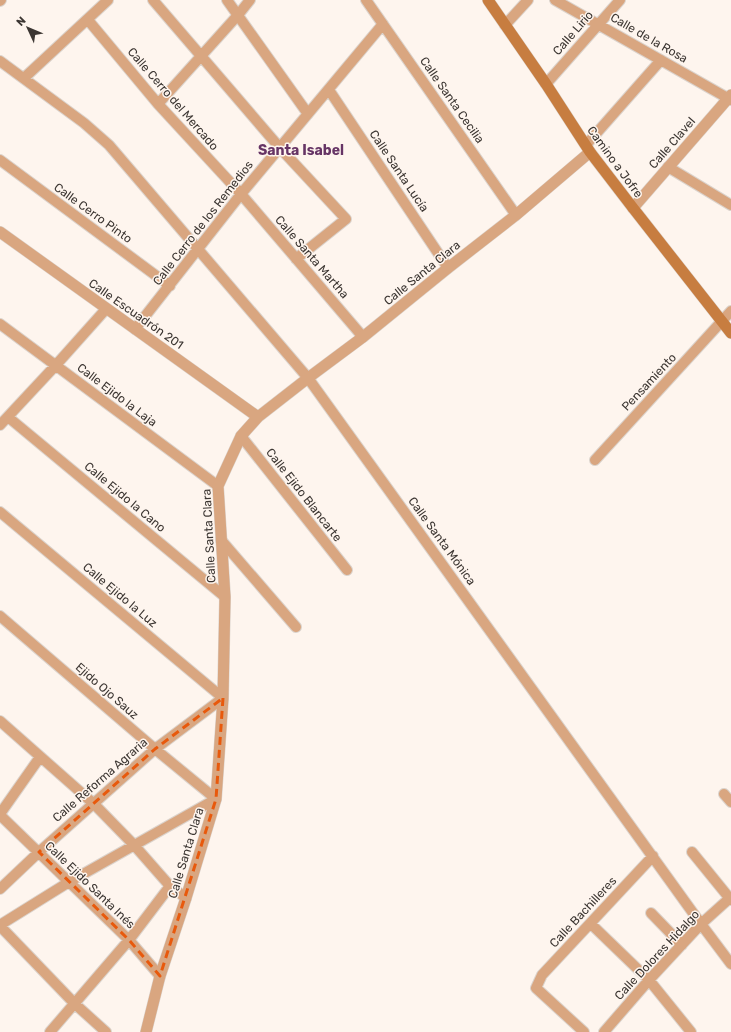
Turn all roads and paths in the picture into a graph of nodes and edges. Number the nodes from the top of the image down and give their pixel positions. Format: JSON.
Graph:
{"nodes":[{"id":1,"x":108,"y":0,"type":"edge"},
{"id":2,"x":153,"y":0,"type":"edge"},
{"id":3,"x":227,"y":0,"type":"edge"},
{"id":4,"x":250,"y":0,"type":"edge"},
{"id":5,"x":366,"y":0,"type":"edge"},
{"id":6,"x":488,"y":0,"type":"edge"},
{"id":7,"x":528,"y":0,"type":"edge"},
{"id":8,"x":555,"y":0,"type":"edge"},
{"id":9,"x":620,"y":0,"type":"edge"},
{"id":10,"x":238,"y":15,"type":"junction"},
{"id":11,"x":88,"y":20,"type":"junction"},
{"id":12,"x":383,"y":24,"type":"junction"},
{"id":13,"x":598,"y":24,"type":"junction"},
{"id":14,"x":505,"y":25,"type":"junction"},
{"id":15,"x":201,"y":56,"type":"junction"},
{"id":16,"x":661,"y":60,"type":"junction"},
{"id":17,"x":0,"y":61,"type":"edge"},
{"id":18,"x":24,"y":78,"type":"junction"},
{"id":19,"x":546,"y":84,"type":"junction"},
{"id":20,"x":329,"y":90,"type":"junction"},
{"id":21,"x":730,"y":98,"type":"edge"},
{"id":22,"x":158,"y":104,"type":"junction"},
{"id":23,"x":308,"y":114,"type":"junction"},
{"id":24,"x":280,"y":148,"type":"junction"},
{"id":25,"x":588,"y":149,"type":"junction"},
{"id":26,"x":0,"y":160,"type":"edge"},
{"id":27,"x":668,"y":167,"type":"junction"},
{"id":28,"x":241,"y":194,"type":"junction"},
{"id":29,"x":731,"y":205,"type":"edge"},
{"id":30,"x":632,"y":208,"type":"junction"},
{"id":31,"x":516,"y":215,"type":"junction"},
{"id":32,"x":0,"y":232,"type":"edge"},
{"id":33,"x":198,"y":249,"type":"junction"},
{"id":34,"x":296,"y":259,"type":"junction"},
{"id":35,"x":448,"y":268,"type":"junction"},
{"id":36,"x":170,"y":286,"type":"junction"},
{"id":37,"x":106,"y":309,"type":"junction"},
{"id":38,"x":731,"y":311,"type":"edge"},
{"id":39,"x":722,"y":322,"type":"junction"},
{"id":40,"x":0,"y":324,"type":"edge"},
{"id":41,"x":135,"y":329,"type":"junction"},
{"id":42,"x":731,"y":333,"type":"edge"},
{"id":43,"x":363,"y":337,"type":"junction"},
{"id":44,"x":56,"y":365,"type":"junction"},
{"id":45,"x":308,"y":378,"type":"junction"},
{"id":46,"x":258,"y":417,"type":"junction"},
{"id":47,"x":2,"y":422,"type":"edge"},
{"id":48,"x":241,"y":436,"type":"junction"},
{"id":49,"x":594,"y":460,"type":"dead end"},
{"id":50,"x":218,"y":486,"type":"junction"},
{"id":51,"x":0,"y":512,"type":"edge"},
{"id":52,"x":221,"y":540,"type":"junction"},
{"id":53,"x":347,"y":570,"type":"dead end"},
{"id":54,"x":225,"y":597,"type":"junction"},
{"id":55,"x":0,"y":616,"type":"edge"},
{"id":56,"x":296,"y":627,"type":"dead end"},
{"id":57,"x":223,"y":698,"type":"junction"},
{"id":58,"x":0,"y":721,"type":"edge"},
{"id":59,"x":155,"y":749,"type":"junction"},
{"id":60,"x":40,"y":757,"type":"junction"},
{"id":61,"x":216,"y":799,"type":"junction"},
{"id":62,"x":94,"y":804,"type":"junction"},
{"id":63,"x":0,"y":814,"type":"edge"},
{"id":64,"x":134,"y":844,"type":"junction"},
{"id":65,"x":39,"y":852,"type":"junction"},
{"id":66,"x":692,"y":852,"type":"dead end"},
{"id":67,"x":653,"y":856,"type":"junction"},
{"id":68,"x":69,"y":882,"type":"junction"},
{"id":69,"x":170,"y":886,"type":"junction"},
{"id":70,"x":0,"y":889,"type":"edge"},
{"id":71,"x":186,"y":898,"type":"junction"},
{"id":72,"x":731,"y":898,"type":"edge"},
{"id":73,"x":651,"y":913,"type":"dead end"},
{"id":74,"x":591,"y":924,"type":"junction"},
{"id":75,"x":701,"y":924,"type":"junction"},
{"id":76,"x":0,"y":925,"type":"edge"},
{"id":77,"x":128,"y":940,"type":"junction"},
{"id":78,"x":682,"y":945,"type":"junction"},
{"id":79,"x":731,"y":964,"type":"edge"},
{"id":80,"x":160,"y":976,"type":"junction"},
{"id":81,"x":650,"y":980,"type":"junction"},
{"id":82,"x":75,"y":1004,"type":"junction"},
{"id":83,"x":50,"y":1032,"type":"edge"},
{"id":84,"x":106,"y":1032,"type":"edge"},
{"id":85,"x":146,"y":1032,"type":"edge"},
{"id":86,"x":584,"y":1032,"type":"edge"},
{"id":87,"x":605,"y":1032,"type":"edge"},
{"id":88,"x":691,"y":1032,"type":"edge"}],
"edges":[{"from":1,"to":11,"type":"street"},
{"from":2,"to":15,"type":"street"},
{"from":3,"to":10,"type":"street"},
{"from":4,"to":10,"type":"street"},
{"from":5,"to":12,"type":"street","name":"Calle Santa Cecilia"},
{"from":6,"to":14,"type":"main road","name":"Camino a Jofre"},
{"from":7,"to":14,"type":"street"},
{"from":8,"to":13,"type":"street","name":"Calle de la Rosa"},
{"from":9,"to":13,"type":"street","name":"Calle Lirio"},
{"from":10,"to":15,"type":"street"},
{"from":10,"to":23,"type":"street"},
{"from":11,"to":18,"type":"street"},
{"from":11,"to":22,"type":"street","name":"Calle Cerro del Mercado"},
{"from":12,"to":20,"type":"street","name":"Calle Cerro de los Remedios"},
{"from":12,"to":31,"type":"street","name":"Calle Santa Cecilia"},
{"from":13,"to":16,"type":"street","name":"Calle de la Rosa"},
{"from":13,"to":19,"type":"street","name":"Calle Lirio"},
{"from":14,"to":19,"type":"main road","name":"Camino a Jofre"},
{"from":15,"to":22,"type":"street"},
{"from":15,"to":24,"type":"street"},
{"from":16,"to":21,"type":"street","name":"Calle de la Rosa"},
{"from":16,"to":25,"type":"street"},
{"from":17,"to":18,"type":"street","name":"Calle Santa Mónica"},
{"from":18,"to":33,"type":"street","name":"Calle Santa Mónica"},
{"from":19,"to":25,"type":"main road","name":"Camino a Jofre"},
{"from":20,"to":23,"type":"street","name":"Calle Cerro de los Remedios"},
{"from":20,"to":35,"type":"street","name":"Calle Santa Lucía"},
{"from":21,"to":27,"type":"street","name":"Calle Clavel"},
{"from":22,"to":28,"type":"street","name":"Calle Cerro del Mercado"},
{"from":23,"to":24,"type":"street","name":"Calle Cerro de los Remedios"},
{"from":24,"to":28,"type":"street","name":"Calle Cerro de los Remedios"},
{"from":24,"to":34,"type":"street"},
{"from":25,"to":30,"type":"main road","name":"Camino a Jofre"},
{"from":25,"to":31,"type":"street","name":"Calle Santa Clara"},
{"from":26,"to":36,"type":"street","name":"Calle Cerro Pinto"},
{"from":27,"to":29,"type":"street"},
{"from":27,"to":30,"type":"street","name":"Calle Clavel"},
{"from":28,"to":33,"type":"street","name":"Calle Cerro de los Remedios"},
{"from":28,"to":34,"type":"street","name":"Calle Santa Martha"},
{"from":30,"to":39,"type":"main road","name":"Camino a Jofre"},
{"from":31,"to":35,"type":"street","name":"Calle Santa Clara"},
{"from":32,"to":37,"type":"street","name":"Calle Escuadrón 201"},
{"from":33,"to":36,"type":"street","name":"Calle Cerro de los Remedios"},
{"from":33,"to":45,"type":"street","name":"Calle Santa Mónica"},
{"from":34,"to":43,"type":"street","name":"Calle Santa Martha"},
{"from":35,"to":43,"type":"street","name":"Calle Santa Clara"},
{"from":36,"to":41,"type":"street","name":"Calle Cerro de los Remedios"},
{"from":37,"to":41,"type":"street","name":"Calle Escuadrón 201"},
{"from":37,"to":44,"type":"street"},
{"from":38,"to":39,"type":"street","name":"Pensamiento"},
{"from":39,"to":42,"type":"main road","name":"Camino a Jofre"},
{"from":39,"to":49,"type":"street","name":"Pensamiento"},
{"from":40,"to":44,"type":"street","name":"Calle Ejido la Laja"},
{"from":41,"to":46,"type":"street","name":"Calle Escuadrón 201"},
{"from":43,"to":45,"type":"street","name":"Calle Santa Clara"},
{"from":44,"to":47,"type":"street"},
{"from":44,"to":50,"type":"street","name":"Calle Ejido la Laja"},
{"from":45,"to":46,"type":"street","name":"Calle Santa Clara"},
{"from":45,"to":67,"type":"street","name":"Calle Santa Mónica"},
{"from":46,"to":48,"type":"street","name":"Calle Santa Clara"},
{"from":47,"to":54,"type":"street","name":"Calle Ejido la Cano"},
{"from":48,"to":50,"type":"street","name":"Calle Santa Clara"},
{"from":48,"to":53,"type":"street","name":"Calle Ejido Blancarte"},
{"from":50,"to":52,"type":"street","name":"Calle Santa Clara"},
{"from":51,"to":57,"type":"street","name":"Calle Ejido la Luz"},
{"from":52,"to":54,"type":"street","name":"Calle Santa Clara"},
{"from":52,"to":56,"type":"street"},
{"from":54,"to":57,"type":"street","name":"Calle Santa Clara"},
{"from":55,"to":59,"type":"street","name":"Ejido Ojo Sauz"},
{"from":57,"to":59,"type":"street","name":"Calle Reforma Agraria"},
{"from":57,"to":61,"type":"street","name":"Calle Santa Clara"},
{"from":58,"to":60,"type":"street"},
{"from":59,"to":61,"type":"street","name":"Ejido Ojo Sauz"},
{"from":59,"to":62,"type":"street","name":"Calle Reforma Agraria"},
{"from":60,"to":62,"type":"street"},
{"from":60,"to":63,"type":"street"},
{"from":61,"to":64,"type":"street"},
{"from":61,"to":71,"type":"street","name":"Calle Santa Clara"},
{"from":62,"to":64,"type":"street"},
{"from":62,"to":65,"type":"street","name":"Calle Reforma Agraria"},
{"from":63,"to":65,"type":"street","name":"Calle Ejido Santa Inés"},
{"from":64,"to":68,"type":"street"},
{"from":64,"to":69,"type":"street"},
{"from":65,"to":68,"type":"street","name":"Calle Ejido Santa Inés"},
{"from":65,"to":70,"type":"street","name":"Calle Reforma Agraria"},
{"from":66,"to":72,"type":"street"},
{"from":67,"to":74,"type":"street","name":"Calle Bachilleres"},
{"from":67,"to":75,"type":"street","name":"Calle Santa Mónica"},
{"from":68,"to":76,"type":"street"},
{"from":68,"to":77,"type":"street","name":"Calle Ejido Santa Inés"},
{"from":69,"to":71,"type":"street"},
{"from":69,"to":77,"type":"street"},
{"from":71,"to":80,"type":"street","name":"Calle Santa Clara"},
{"from":72,"to":75,"type":"street","name":"Calle Dolores Hidalgo"},
{"from":73,"to":78,"type":"street"},
{"from":74,"to":81,"type":"street"},
{"from":74,"to":86,"type":"street","name":"Calle Bachilleres"},
{"from":75,"to":78,"type":"street","name":"Calle Dolores Hidalgo"},
{"from":75,"to":79,"type":"street","name":"Calle Santa Mónica"},
{"from":76,"to":82,"type":"street"},
{"from":77,"to":80,"type":"street","name":"Calle Ejido Santa Inés"},
{"from":77,"to":82,"type":"street"},
{"from":78,"to":81,"type":"street","name":"Calle Dolores Hidalgo"},
{"from":80,"to":85,"type":"street","name":"Calle Santa Clara"},
{"from":81,"to":87,"type":"street","name":"Calle Dolores Hidalgo"},
{"from":81,"to":88,"type":"street"},
{"from":82,"to":83,"type":"street"},
{"from":82,"to":84,"type":"street"}]}
